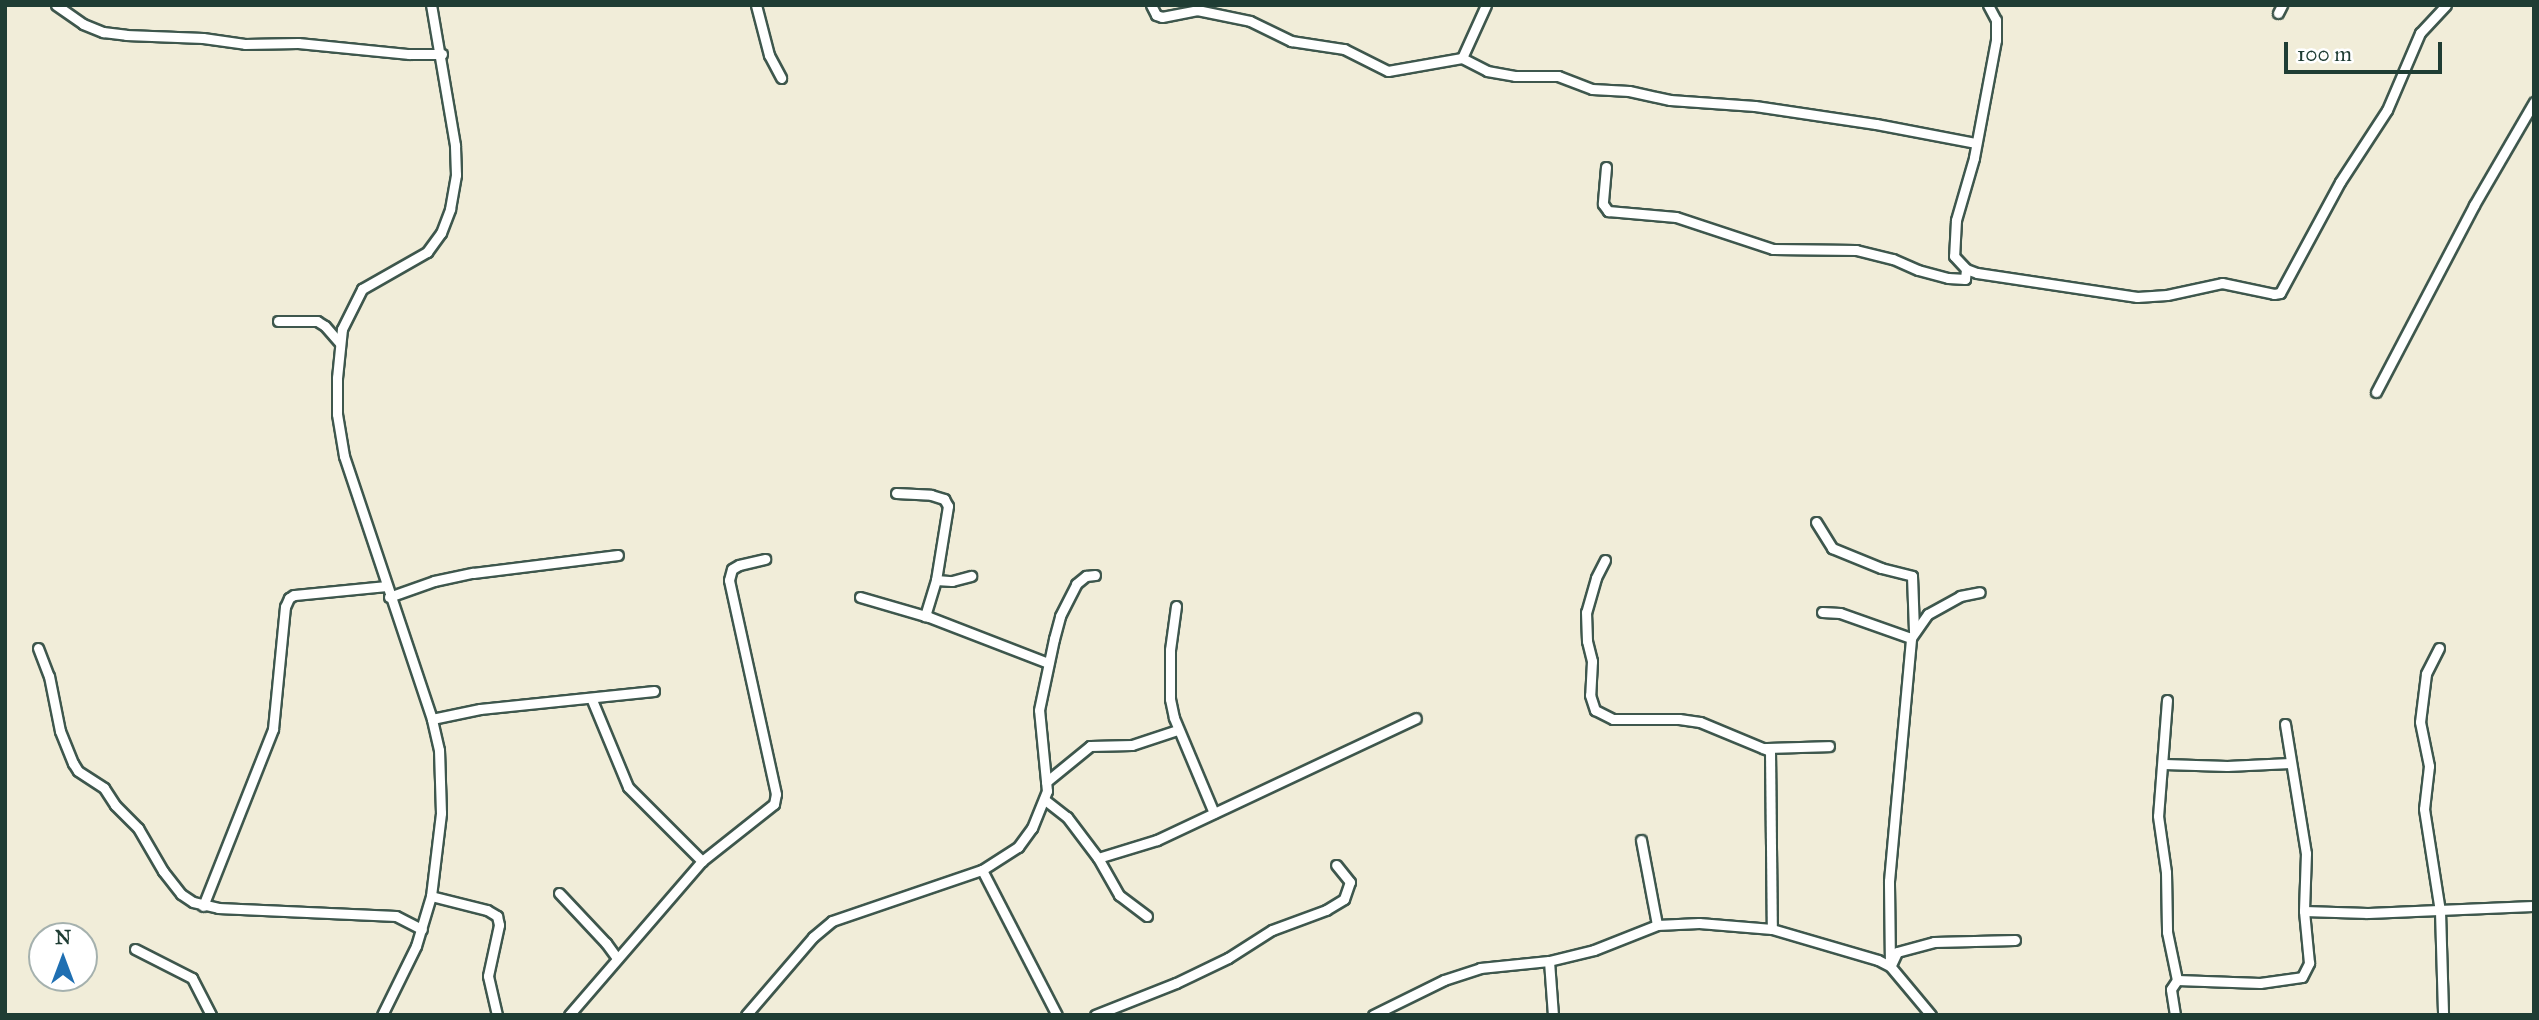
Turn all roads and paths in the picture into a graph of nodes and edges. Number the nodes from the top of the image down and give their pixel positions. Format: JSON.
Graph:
{"nodes":[{"id":1,"x":56,"y":5,"type":"edge"},
{"id":2,"x":431,"y":5,"type":"edge"},
{"id":3,"x":756,"y":5,"type":"edge"},
{"id":4,"x":1151,"y":5,"type":"edge"},
{"id":5,"x":1486,"y":5,"type":"edge"},
{"id":6,"x":1988,"y":5,"type":"edge"},
{"id":7,"x":2446,"y":5,"type":"edge"},
{"id":8,"x":2435,"y":10,"type":"edge"},
{"id":9,"x":442,"y":54,"type":"junction"},
{"id":10,"x":1462,"y":58,"type":"junction"},
{"id":11,"x":781,"y":78,"type":"dead end"},
{"id":12,"x":2534,"y":102,"type":"edge"},
{"id":13,"x":1976,"y":143,"type":"junction"},
{"id":14,"x":1606,"y":167,"type":"dead end"},
{"id":15,"x":1966,"y":269,"type":"junction"},
{"id":16,"x":278,"y":321,"type":"dead end"},
{"id":17,"x":340,"y":342,"type":"junction"},
{"id":18,"x":2376,"y":392,"type":"dead end"},
{"id":19,"x":896,"y":493,"type":"dead end"},
{"id":20,"x":1816,"y":522,"type":"dead end"},
{"id":21,"x":618,"y":555,"type":"dead end"},
{"id":22,"x":765,"y":559,"type":"dead end"},
{"id":23,"x":1605,"y":561,"type":"dead end"},
{"id":24,"x":1095,"y":575,"type":"dead end"},
{"id":25,"x":971,"y":576,"type":"dead end"},
{"id":26,"x":936,"y":580,"type":"junction"},
{"id":27,"x":385,"y":586,"type":"junction"},
{"id":28,"x":1980,"y":592,"type":"dead end"},
{"id":29,"x":389,"y":597,"type":"junction"},
{"id":30,"x":860,"y":597,"type":"dead end"},
{"id":31,"x":1176,"y":606,"type":"dead end"},
{"id":32,"x":1822,"y":612,"type":"dead end"},
{"id":33,"x":925,"y":616,"type":"junction"},
{"id":34,"x":1912,"y":634,"type":"junction"},
{"id":35,"x":38,"y":648,"type":"dead end"},
{"id":36,"x":2439,"y":648,"type":"dead end"},
{"id":37,"x":1048,"y":663,"type":"junction"},
{"id":38,"x":654,"y":691,"type":"dead end"},
{"id":39,"x":592,"y":700,"type":"junction"},
{"id":40,"x":2167,"y":700,"type":"dead end"},
{"id":41,"x":1416,"y":718,"type":"dead end"},
{"id":42,"x":432,"y":719,"type":"junction"},
{"id":43,"x":2285,"y":724,"type":"dead end"},
{"id":44,"x":1177,"y":730,"type":"junction"},
{"id":45,"x":1829,"y":746,"type":"dead end"},
{"id":46,"x":1758,"y":748,"type":"junction"},
{"id":47,"x":2291,"y":762,"type":"junction"},
{"id":48,"x":2164,"y":764,"type":"junction"},
{"id":49,"x":1046,"y":782,"type":"junction"},
{"id":50,"x":1045,"y":800,"type":"junction"},
{"id":51,"x":1214,"y":813,"type":"junction"},
{"id":52,"x":1641,"y":840,"type":"dead end"},
{"id":53,"x":1098,"y":858,"type":"junction"},
{"id":54,"x":702,"y":861,"type":"junction"},
{"id":55,"x":1336,"y":865,"type":"dead end"},
{"id":56,"x":982,"y":870,"type":"junction"},
{"id":57,"x":559,"y":894,"type":"dead end"},
{"id":58,"x":431,"y":897,"type":"junction"},
{"id":59,"x":204,"y":906,"type":"junction"},
{"id":60,"x":2534,"y":906,"type":"edge"},
{"id":61,"x":2304,"y":911,"type":"junction"},
{"id":62,"x":2440,"y":911,"type":"junction"},
{"id":63,"x":1147,"y":916,"type":"dead end"},
{"id":64,"x":1657,"y":925,"type":"junction"},
{"id":65,"x":422,"y":929,"type":"junction"},
{"id":66,"x":1772,"y":929,"type":"junction"},
{"id":67,"x":2015,"y":940,"type":"dead end"},
{"id":68,"x":135,"y":949,"type":"dead end"},
{"id":69,"x":617,"y":958,"type":"junction"},
{"id":70,"x":1549,"y":961,"type":"junction"},
{"id":71,"x":1890,"y":966,"type":"junction"},
{"id":72,"x":2178,"y":980,"type":"junction"},
{"id":73,"x":755,"y":1004,"type":"junction"},
{"id":74,"x":211,"y":1015,"type":"edge"},
{"id":75,"x":382,"y":1015,"type":"edge"},
{"id":76,"x":497,"y":1015,"type":"edge"},
{"id":77,"x":569,"y":1015,"type":"edge"},
{"id":78,"x":746,"y":1015,"type":"edge"},
{"id":79,"x":761,"y":1015,"type":"edge"},
{"id":80,"x":1057,"y":1015,"type":"edge"},
{"id":81,"x":1095,"y":1015,"type":"edge"},
{"id":82,"x":1373,"y":1015,"type":"edge"},
{"id":83,"x":1553,"y":1015,"type":"edge"},
{"id":84,"x":1931,"y":1015,"type":"edge"},
{"id":85,"x":2175,"y":1015,"type":"edge"},
{"id":86,"x":2444,"y":1015,"type":"edge"}],
"edges":[{"from":1,"to":9,"type":"street"},
{"from":2,"to":9,"type":"street"},
{"from":3,"to":11,"type":"street"},
{"from":4,"to":10,"type":"street"},
{"from":5,"to":10,"type":"street"},
{"from":6,"to":13,"type":"street"},
{"from":7,"to":8,"type":"street"},
{"from":8,"to":15,"type":"street"},
{"from":9,"to":17,"type":"street"},
{"from":10,"to":13,"type":"street"},
{"from":12,"to":18,"type":"street"},
{"from":13,"to":15,"type":"street"},
{"from":14,"to":15,"type":"street"},
{"from":16,"to":17,"type":"street"},
{"from":17,"to":27,"type":"street"},
{"from":19,"to":26,"type":"street"},
{"from":20,"to":34,"type":"street"},
{"from":21,"to":29,"type":"street"},
{"from":22,"to":54,"type":"street"},
{"from":23,"to":46,"type":"street"},
{"from":24,"to":37,"type":"street"},
{"from":25,"to":26,"type":"street"},
{"from":26,"to":33,"type":"street"},
{"from":27,"to":29,"type":"street"},
{"from":27,"to":59,"type":"street"},
{"from":28,"to":34,"type":"street"},
{"from":29,"to":42,"type":"street"},
{"from":30,"to":33,"type":"street"},
{"from":31,"to":44,"type":"street"},
{"from":32,"to":34,"type":"street"},
{"from":33,"to":37,"type":"street"},
{"from":34,"to":71,"type":"street"},
{"from":35,"to":59,"type":"street"},
{"from":36,"to":62,"type":"street"},
{"from":37,"to":49,"type":"street"},
{"from":38,"to":39,"type":"street"},
{"from":39,"to":42,"type":"street"},
{"from":39,"to":54,"type":"street"},
{"from":40,"to":48,"type":"street"},
{"from":41,"to":51,"type":"street"},
{"from":42,"to":58,"type":"street"},
{"from":43,"to":47,"type":"street"},
{"from":44,"to":49,"type":"street"},
{"from":44,"to":51,"type":"street"},
{"from":45,"to":46,"type":"street"},
{"from":46,"to":66,"type":"street"},
{"from":47,"to":48,"type":"street"},
{"from":47,"to":61,"type":"street"},
{"from":48,"to":72,"type":"street"},
{"from":49,"to":50,"type":"street"},
{"from":50,"to":53,"type":"street"},
{"from":50,"to":56,"type":"street"},
{"from":51,"to":53,"type":"street"},
{"from":52,"to":64,"type":"street"},
{"from":53,"to":63,"type":"street"},
{"from":54,"to":69,"type":"street"},
{"from":55,"to":81,"type":"street"},
{"from":56,"to":73,"type":"street"},
{"from":56,"to":80,"type":"street"},
{"from":57,"to":69,"type":"street"},
{"from":58,"to":65,"type":"street"},
{"from":58,"to":76,"type":"street"},
{"from":59,"to":65,"type":"street"},
{"from":60,"to":62,"type":"street"},
{"from":61,"to":62,"type":"street"},
{"from":61,"to":72,"type":"street"},
{"from":62,"to":86,"type":"street"},
{"from":64,"to":66,"type":"street"},
{"from":64,"to":70,"type":"street"},
{"from":65,"to":75,"type":"street"},
{"from":66,"to":71,"type":"street"},
{"from":67,"to":71,"type":"street"},
{"from":68,"to":74,"type":"street"},
{"from":69,"to":77,"type":"street"},
{"from":70,"to":82,"type":"street"},
{"from":70,"to":83,"type":"street"},
{"from":71,"to":84,"type":"street"},
{"from":72,"to":85,"type":"street"},
{"from":73,"to":78,"type":"street"},
{"from":73,"to":79,"type":"street"}]}
